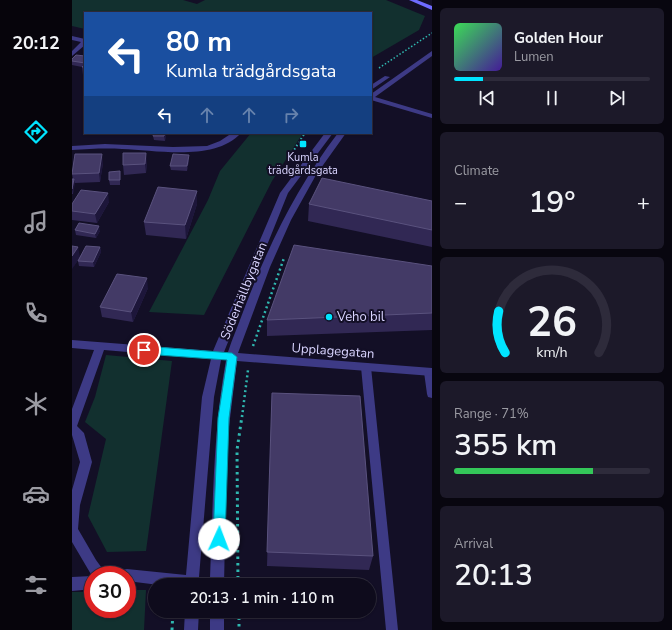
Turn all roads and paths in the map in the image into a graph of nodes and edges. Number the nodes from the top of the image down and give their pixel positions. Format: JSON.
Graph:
{"nodes":[{"id":1,"x":412,"y":0,"type":"edge"},
{"id":2,"x":421,"y":0,"type":"edge"},
{"id":3,"x":432,"y":4,"type":"edge"},
{"id":4,"x":432,"y":8,"type":"edge"},
{"id":5,"x":432,"y":34,"type":"edge"},
{"id":6,"x":72,"y":38,"type":"edge"},
{"id":7,"x":84,"y":41,"type":"edge"},
{"id":8,"x":84,"y":42,"type":"edge"},
{"id":9,"x":432,"y":47,"type":"edge"},
{"id":10,"x":432,"y":53,"type":"edge"},
{"id":11,"x":72,"y":54,"type":"edge"},
{"id":12,"x":378,"y":69,"type":"dead end"},
{"id":13,"x":372,"y":87,"type":"edge"},
{"id":14,"x":372,"y":97,"type":"edge"},
{"id":15,"x":372,"y":98,"type":"edge"},
{"id":16,"x":432,"y":116,"type":"edge"},
{"id":17,"x":236,"y":134,"type":"edge"},
{"id":18,"x":328,"y":134,"type":"edge"},
{"id":19,"x":341,"y":134,"type":"edge"},
{"id":20,"x":72,"y":148,"type":"edge"},
{"id":21,"x":72,"y":344,"type":"edge"},
{"id":22,"x":100,"y":347,"type":"junction"},
{"id":23,"x":217,"y":355,"type":"junction"},
{"id":24,"x":232,"y":357,"type":"junction"},
{"id":25,"x":366,"y":367,"type":"junction"},
{"id":26,"x":430,"y":372,"type":"edge"},
{"id":27,"x":432,"y":394,"type":"edge"},
{"id":28,"x":72,"y":426,"type":"edge"},
{"id":29,"x":93,"y":566,"type":"edge"},
{"id":30,"x":136,"y":576,"type":"edge"},
{"id":31,"x":152,"y":578,"type":"edge"},
{"id":32,"x":193,"y":578,"type":"edge"},
{"id":33,"x":217,"y":578,"type":"edge"},
{"id":34,"x":72,"y":584,"type":"edge"},
{"id":35,"x":84,"y":584,"type":"edge"},
{"id":36,"x":173,"y":618,"type":"edge"},
{"id":37,"x":192,"y":618,"type":"edge"},
{"id":38,"x":217,"y":618,"type":"edge"},
{"id":39,"x":238,"y":618,"type":"edge"},
{"id":40,"x":172,"y":630,"type":"edge"},
{"id":41,"x":191,"y":630,"type":"edge"},
{"id":42,"x":217,"y":630,"type":"edge"},
{"id":43,"x":239,"y":630,"type":"edge"},
{"id":44,"x":392,"y":630,"type":"edge"}],
"edges":[{"from":1,"to":4,"type":"main road"},
{"from":2,"to":3,"type":"main road"},
{"from":5,"to":12,"type":"path"},
{"from":6,"to":7,"type":"street"},
{"from":8,"to":11,"type":"street"},
{"from":9,"to":13,"type":"street"},
{"from":10,"to":14,"type":"street"},
{"from":15,"to":16,"type":"street"},
{"from":17,"to":20,"type":"street"},
{"from":18,"to":23,"type":"street","name":"Söderhällbygatan"},
{"from":19,"to":24,"type":"street","name":"Söderhällbygatan"},
{"from":21,"to":22,"type":"street"},
{"from":22,"to":23,"type":"street"},
{"from":22,"to":28,"type":"street"},
{"from":23,"to":24,"type":"street"},
{"from":23,"to":32,"type":"street","name":"Söderhällbygatan"},
{"from":24,"to":25,"type":"street","name":"Upplagegatan"},
{"from":24,"to":33,"type":"street","name":"Söderhällbygatan"},
{"from":25,"to":26,"type":"street","name":"Upplagegatan"},
{"from":25,"to":44,"type":"lane"},
{"from":26,"to":27,"type":"lane"},
{"from":28,"to":29,"type":"street"},
{"from":30,"to":31,"type":"street"},
{"from":34,"to":35,"type":"street"},
{"from":36,"to":40,"type":"path"},
{"from":37,"to":41,"type":"street"},
{"from":38,"to":42,"type":"street"},
{"from":39,"to":43,"type":"path"}]}
